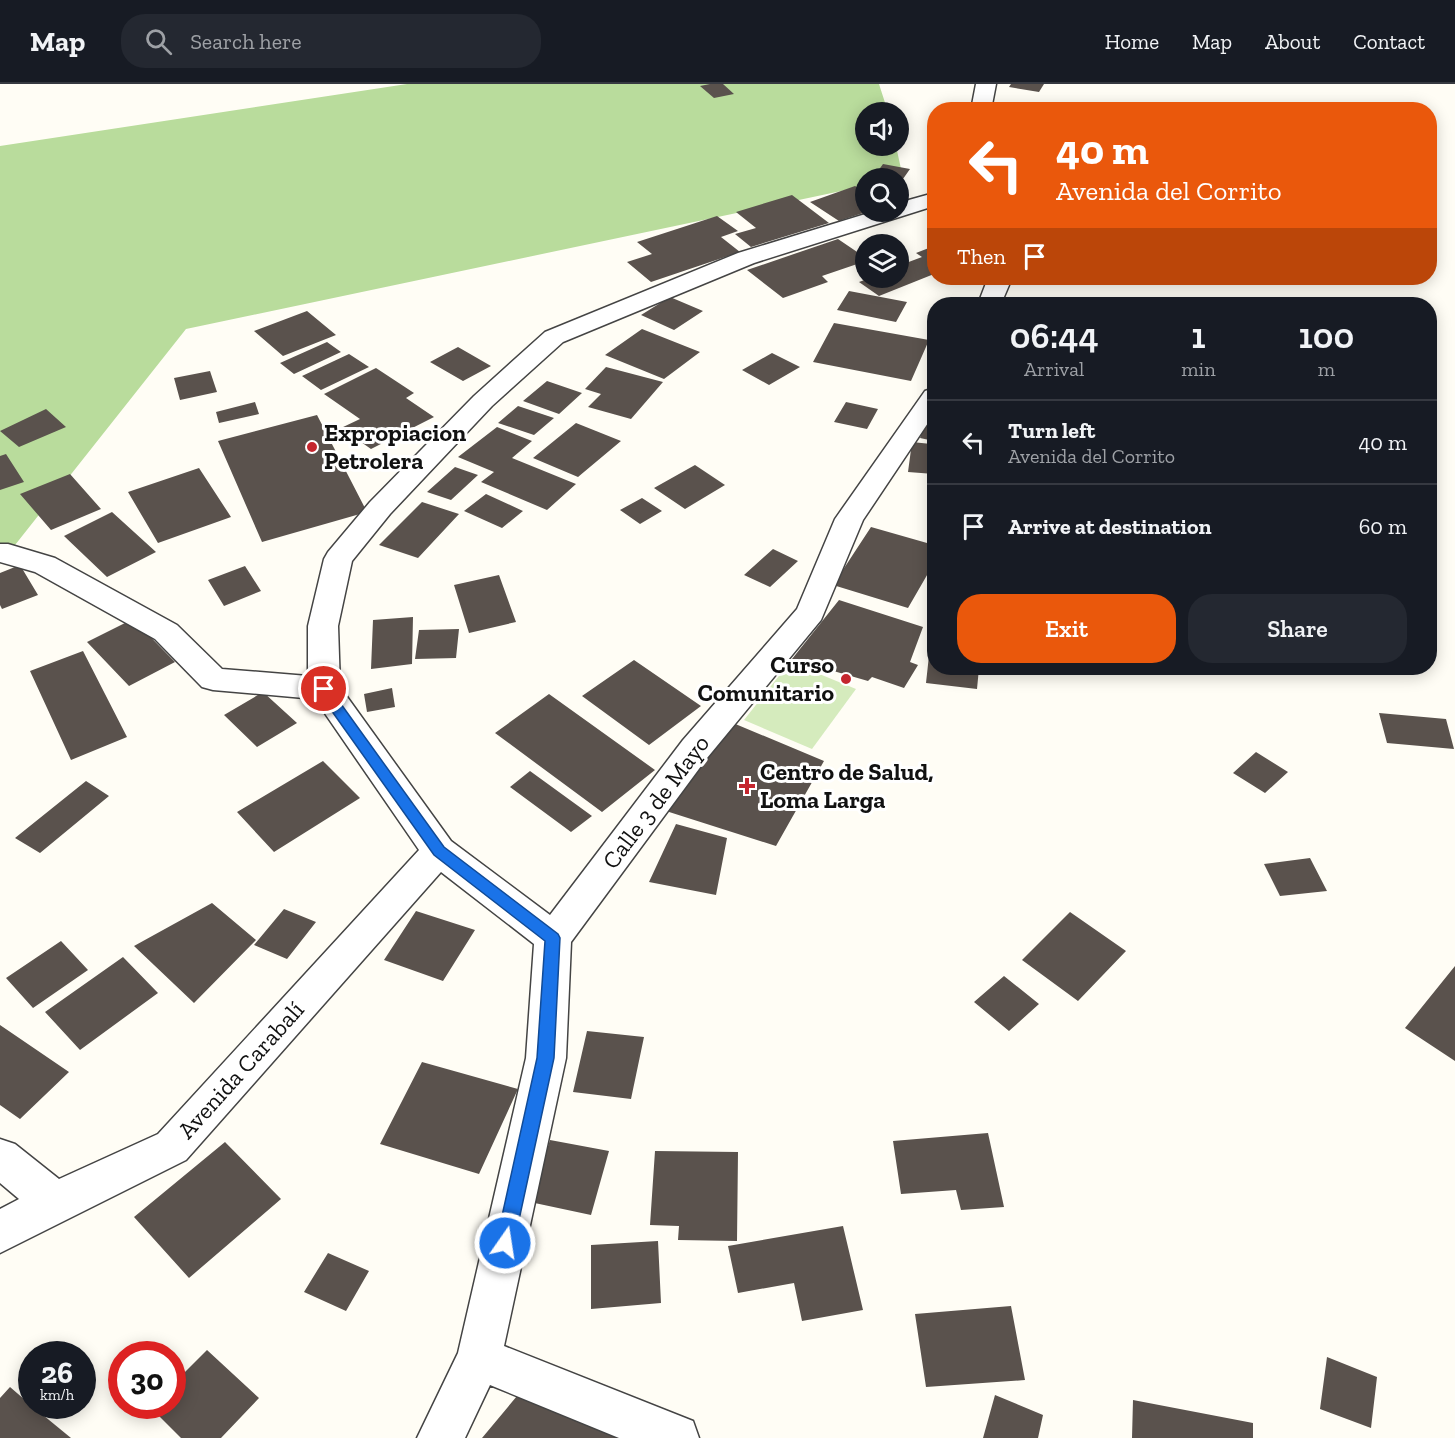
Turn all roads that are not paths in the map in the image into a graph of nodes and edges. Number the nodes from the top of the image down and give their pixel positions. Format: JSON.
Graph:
{"nodes":[{"id":1,"x":986,"y":84,"type":"edge"},
{"id":2,"x":983,"y":102,"type":"edge"},
{"id":3,"x":927,"y":200,"type":"edge"},
{"id":4,"x":909,"y":206,"type":"edge"},
{"id":5,"x":861,"y":222,"type":"edge"},
{"id":6,"x":927,"y":406,"type":"edge"},
{"id":7,"x":0,"y":553,"type":"edge"},
{"id":8,"x":324,"y":689,"type":"junction"},
{"id":9,"x":439,"y":851,"type":"junction"},
{"id":10,"x":553,"y":938,"type":"junction"},
{"id":11,"x":0,"y":1158,"type":"edge"},
{"id":12,"x":56,"y":1202,"type":"junction"},
{"id":13,"x":0,"y":1232,"type":"edge"},
{"id":14,"x":479,"y":1358,"type":"junction"},
{"id":15,"x":440,"y":1438,"type":"edge"},
{"id":16,"x":676,"y":1438,"type":"edge"}],
"edges":[{"from":1,"to":2,"type":"street"},
{"from":3,"to":4,"type":"street"},
{"from":5,"to":8,"type":"street"},
{"from":6,"to":10,"type":"street","name":"Calle 3 de Mayo"},
{"from":7,"to":8,"type":"street"},
{"from":8,"to":9,"type":"street"},
{"from":9,"to":10,"type":"street"},
{"from":9,"to":12,"type":"street","name":"Avenida Carabalí"},
{"from":10,"to":14,"type":"street"},
{"from":11,"to":12,"type":"street"},
{"from":12,"to":13,"type":"street","name":"Avenida Carabalí"},
{"from":14,"to":15,"type":"street"},
{"from":14,"to":16,"type":"street"}]}
